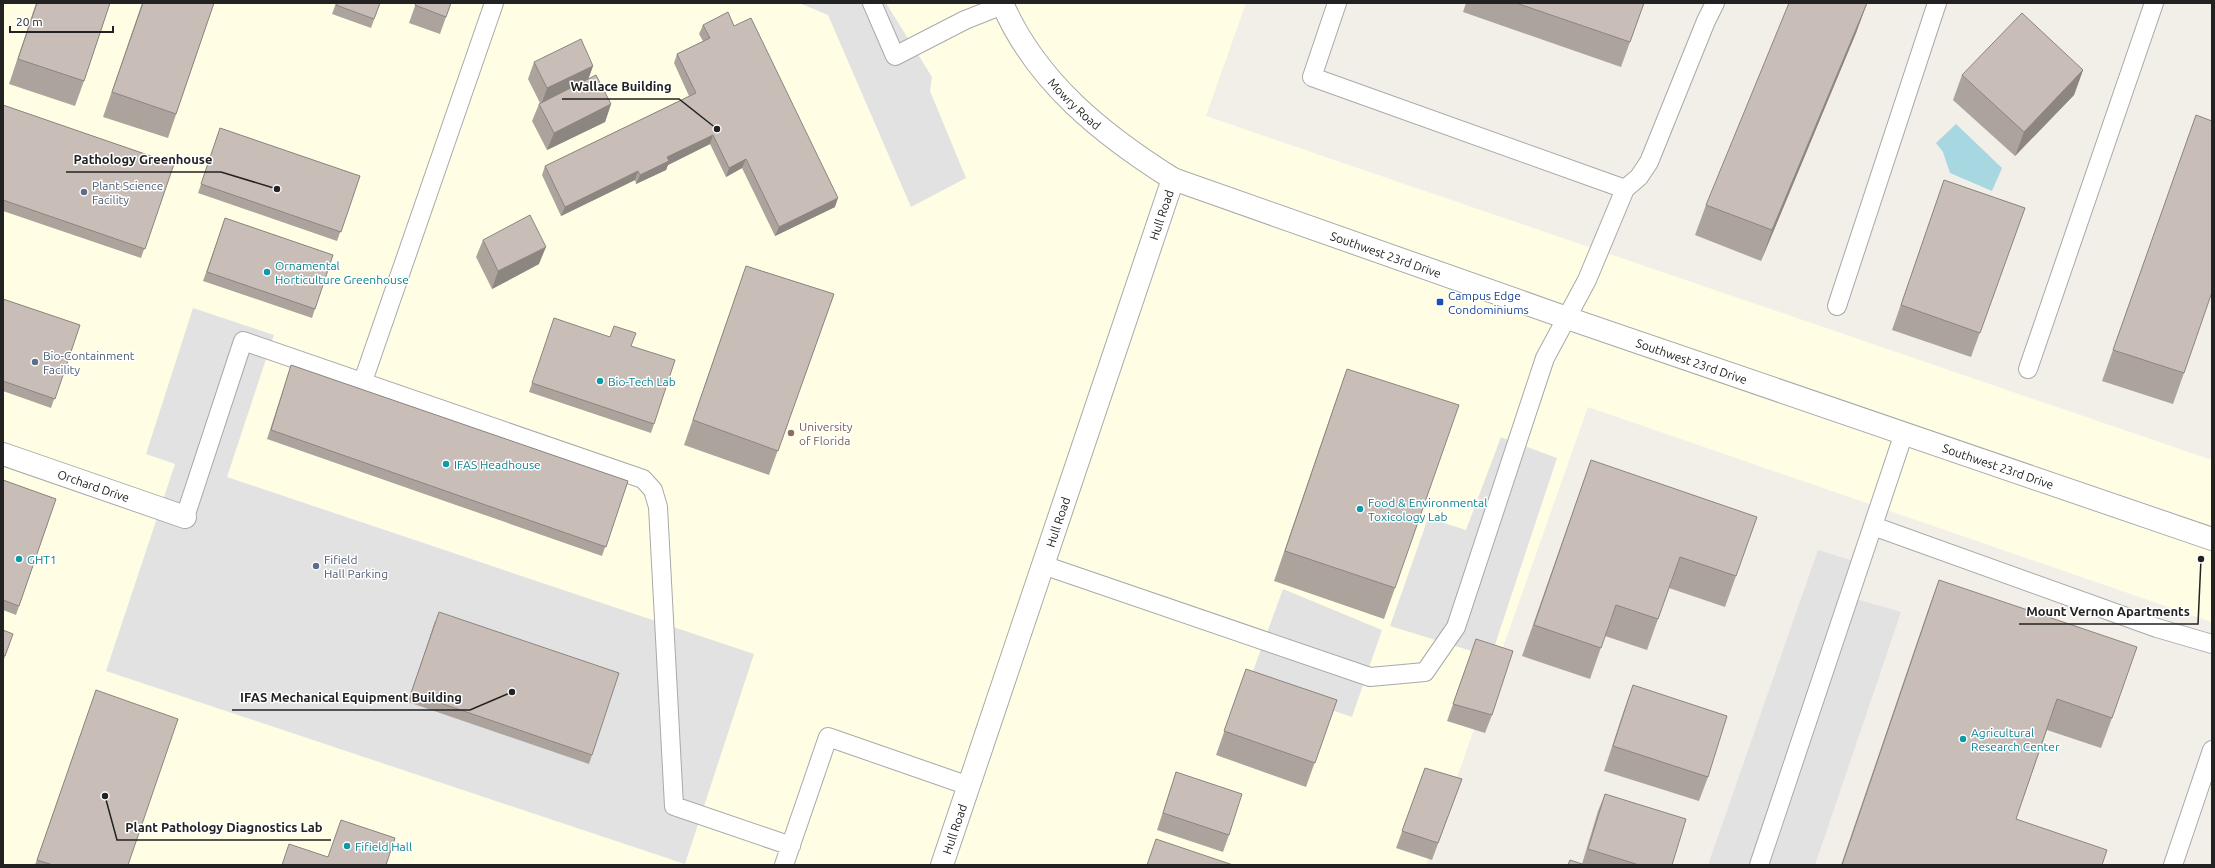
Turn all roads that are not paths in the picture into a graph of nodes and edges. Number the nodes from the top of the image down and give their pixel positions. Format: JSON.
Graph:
{"nodes":[{"id":1,"x":494,"y":3,"type":"edge"},
{"id":2,"x":872,"y":3,"type":"edge"},
{"id":3,"x":1337,"y":3,"type":"edge"},
{"id":4,"x":1715,"y":3,"type":"edge"},
{"id":5,"x":1937,"y":3,"type":"edge"},
{"id":6,"x":2154,"y":3,"type":"edge"},
{"id":7,"x":1002,"y":4,"type":"edge"},
{"id":8,"x":1173,"y":179,"type":"junction"},
{"id":9,"x":1625,"y":189,"type":"junction"},
{"id":10,"x":1837,"y":306,"type":"dead end"},
{"id":11,"x":1567,"y":318,"type":"junction"},
{"id":12,"x":2028,"y":369,"type":"dead end"},
{"id":13,"x":363,"y":381,"type":"junction"},
{"id":14,"x":1904,"y":433,"type":"junction"},
{"id":15,"x":3,"y":454,"type":"edge"},
{"id":16,"x":185,"y":517,"type":"joint"},
{"id":17,"x":1873,"y":526,"type":"junction"},
{"id":18,"x":2212,"y":539,"type":"edge"},
{"id":19,"x":1043,"y":565,"type":"junction"},
{"id":20,"x":2212,"y":644,"type":"edge"},
{"id":21,"x":2212,"y":750,"type":"edge"},
{"id":22,"x":969,"y":786,"type":"junction"},
{"id":23,"x":791,"y":846,"type":"junction"},
{"id":24,"x":784,"y":865,"type":"edge"},
{"id":25,"x":942,"y":865,"type":"edge"},
{"id":26,"x":1759,"y":865,"type":"edge"},
{"id":27,"x":2173,"y":865,"type":"edge"}],
"edges":[{"from":1,"to":13,"type":"lane"},
{"from":2,"to":7,"type":"lane"},
{"from":3,"to":9,"type":"lane"},
{"from":4,"to":9,"type":"lane"},
{"from":5,"to":10,"type":"lane"},
{"from":6,"to":12,"type":"lane"},
{"from":7,"to":8,"type":"street","name":"Mowry Road"},
{"from":8,"to":11,"type":"street","name":"Southwest 23rd Drive"},
{"from":8,"to":19,"type":"street","name":"Hull Road"},
{"from":9,"to":11,"type":"lane"},
{"from":11,"to":14,"type":"street","name":"Southwest 23rd Drive"},
{"from":11,"to":19,"type":"lane"},
{"from":13,"to":16,"type":"lane"},
{"from":13,"to":23,"type":"lane"},
{"from":14,"to":17,"type":"lane"},
{"from":14,"to":18,"type":"street","name":"Southwest 23rd Drive"},
{"from":15,"to":16,"type":"street","name":"Orchard Drive"},
{"from":17,"to":20,"type":"lane"},
{"from":17,"to":26,"type":"lane"},
{"from":19,"to":22,"type":"street","name":"Hull Road"},
{"from":21,"to":27,"type":"lane"},
{"from":22,"to":23,"type":"lane"},
{"from":22,"to":25,"type":"street","name":"Hull Road"},
{"from":23,"to":24,"type":"lane"}]}
